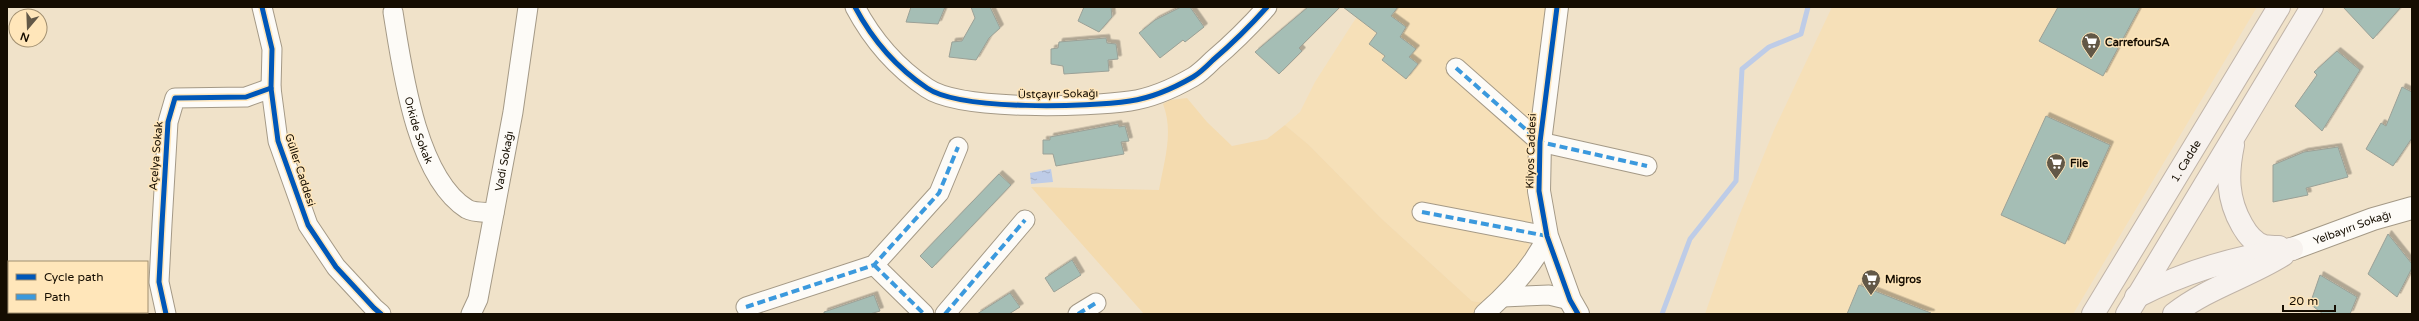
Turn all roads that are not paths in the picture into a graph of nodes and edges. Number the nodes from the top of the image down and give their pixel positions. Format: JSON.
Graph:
{"nodes":[{"id":1,"x":262,"y":7,"type":"edge"},
{"id":2,"x":528,"y":7,"type":"edge"},
{"id":3,"x":856,"y":7,"type":"edge"},
{"id":4,"x":1267,"y":7,"type":"edge"},
{"id":5,"x":1557,"y":7,"type":"edge"},
{"id":6,"x":2279,"y":7,"type":"edge"},
{"id":7,"x":2312,"y":7,"type":"edge"},
{"id":8,"x":393,"y":12,"type":"dead end"},
{"id":9,"x":1456,"y":68,"type":"dead end"},
{"id":10,"x":271,"y":88,"type":"junction"},
{"id":11,"x":2234,"y":136,"type":"junction"},
{"id":12,"x":1540,"y":142,"type":"junction"},
{"id":13,"x":958,"y":146,"type":"dead end"},
{"id":14,"x":1647,"y":166,"type":"dead end"},
{"id":15,"x":2412,"y":208,"type":"edge"},
{"id":16,"x":1422,"y":212,"type":"dead end"},
{"id":17,"x":494,"y":213,"type":"junction"},
{"id":18,"x":1025,"y":220,"type":"dead end"},
{"id":19,"x":1547,"y":236,"type":"junction"},
{"id":20,"x":2292,"y":249,"type":"junction"},
{"id":21,"x":874,"y":265,"type":"junction"},
{"id":22,"x":1503,"y":297,"type":"junction"},
{"id":23,"x":1096,"y":303,"type":"dead end"},
{"id":24,"x":2132,"y":305,"type":"edge"},
{"id":25,"x":746,"y":307,"type":"dead end"},
{"id":26,"x":1574,"y":307,"type":"edge"},
{"id":27,"x":374,"y":312,"type":"edge"},
{"id":28,"x":166,"y":314,"type":"edge"},
{"id":29,"x":471,"y":314,"type":"edge"},
{"id":30,"x":924,"y":314,"type":"edge"},
{"id":31,"x":945,"y":314,"type":"edge"},
{"id":32,"x":1078,"y":314,"type":"edge"},
{"id":33,"x":1484,"y":314,"type":"edge"},
{"id":34,"x":2093,"y":314,"type":"edge"},
{"id":35,"x":2103,"y":314,"type":"edge"},
{"id":36,"x":2174,"y":314,"type":"edge"}],
"edges":[{"from":1,"to":10,"type":"street","name":"Güller Caddesi"},
{"from":2,"to":17,"type":"street","name":"Vadi Sokağı"},
{"from":3,"to":4,"type":"street","name":"Üstçayır Sokağı"},
{"from":5,"to":12,"type":"street","name":"Kilyos Caddesi"},
{"from":6,"to":34,"type":"main road","name":"1. Cadde"},
{"from":7,"to":11,"type":"main road"},
{"from":8,"to":17,"type":"street","name":"Orkide Sokak"},
{"from":9,"to":12,"type":"street"},
{"from":10,"to":27,"type":"street","name":"Güller Caddesi"},
{"from":10,"to":28,"type":"street","name":"Açelya Sokak"},
{"from":11,"to":20,"type":"main road"},
{"from":11,"to":24,"type":"main road"},
{"from":12,"to":14,"type":"street"},
{"from":12,"to":19,"type":"street","name":"Kilyos Caddesi"},
{"from":13,"to":21,"type":"street"},
{"from":15,"to":20,"type":"street","name":"Yelbayırı Sokağı"},
{"from":16,"to":19,"type":"street"},
{"from":17,"to":29,"type":"street","name":"Vadi Sokağı"},
{"from":18,"to":31,"type":"street"},
{"from":19,"to":22,"type":"street"},
{"from":19,"to":26,"type":"street","name":"Kilyos Caddesi"},
{"from":20,"to":24,"type":"main road"},
{"from":20,"to":36,"type":"main road"},
{"from":21,"to":25,"type":"street"},
{"from":21,"to":30,"type":"street"},
{"from":22,"to":26,"type":"street"},
{"from":22,"to":33,"type":"street"},
{"from":23,"to":32,"type":"street"},
{"from":24,"to":35,"type":"main road"}]}
